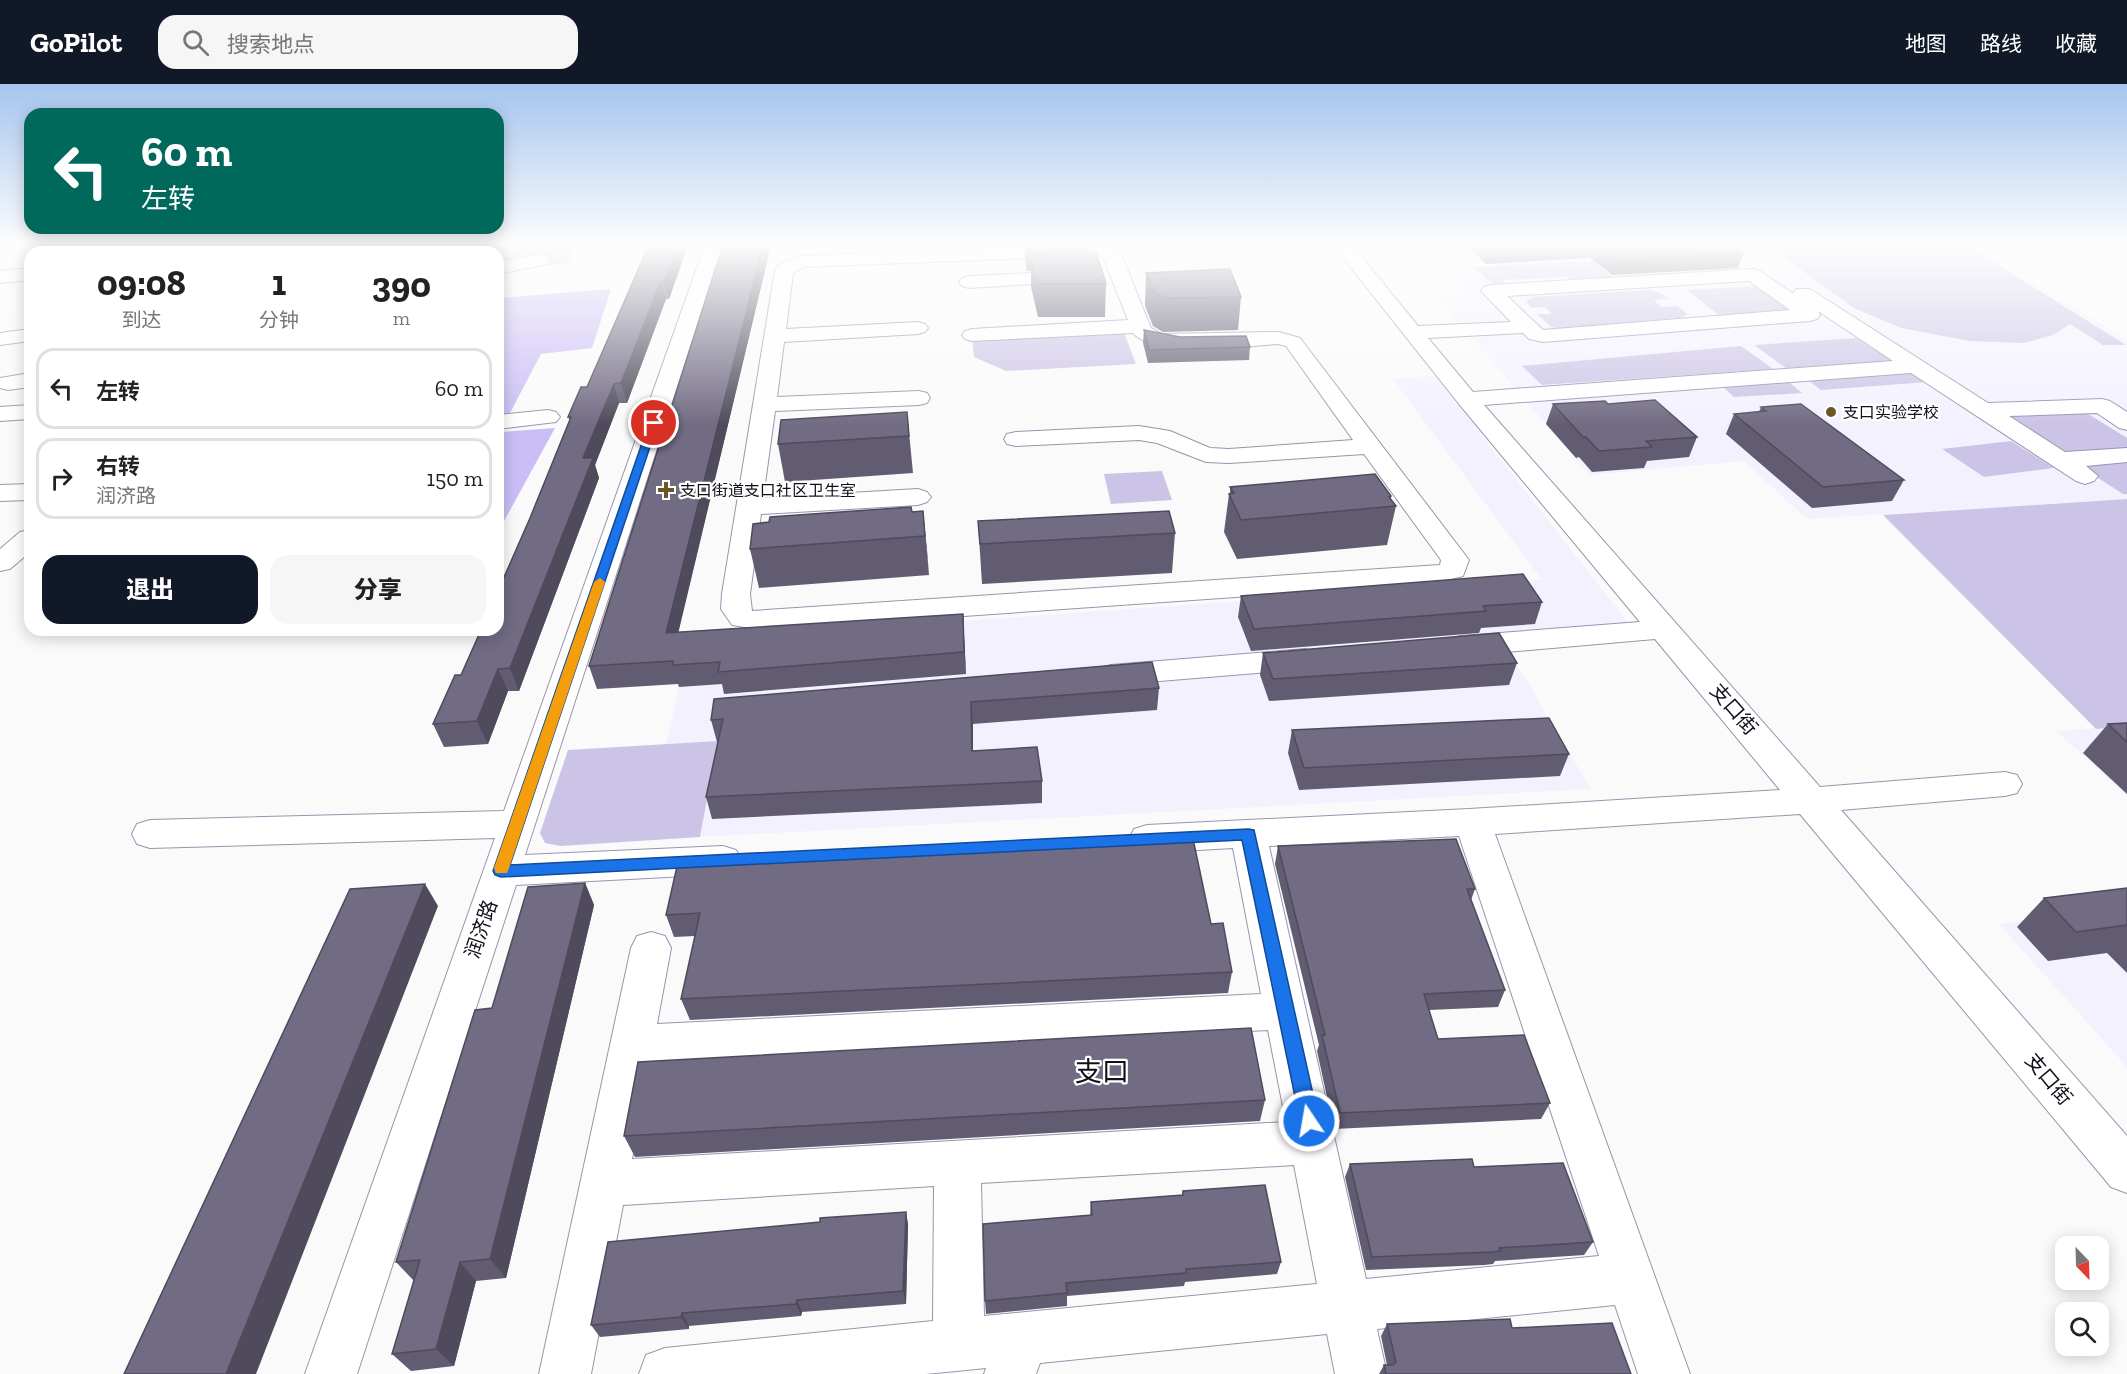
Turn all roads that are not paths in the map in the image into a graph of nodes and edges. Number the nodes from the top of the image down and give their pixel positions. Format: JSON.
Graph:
{"nodes":[{"id":1,"x":694,"y":305,"type":"edge"},
{"id":2,"x":777,"y":305,"type":"edge"},
{"id":3,"x":1132,"y":305,"type":"edge"},
{"id":4,"x":1391,"y":305,"type":"edge"},
{"id":5,"x":1505,"y":305,"type":"edge"},
{"id":6,"x":1687,"y":305,"type":"edge"},
{"id":7,"x":1796,"y":305,"type":"edge"},
{"id":8,"x":1822,"y":305,"type":"edge"},
{"id":9,"x":1510,"y":310,"type":"junction"},
{"id":10,"x":1709,"y":323,"type":"junction"},
{"id":11,"x":1406,"y":324,"type":"junction"},
{"id":12,"x":1140,"y":326,"type":"junction"},
{"id":13,"x":1528,"y":327,"type":"junction"},
{"id":14,"x":918,"y":328,"type":"dead end"},
{"id":15,"x":972,"y":335,"type":"dead end"},
{"id":16,"x":24,"y":336,"type":"edge"},
{"id":17,"x":773,"y":336,"type":"junction"},
{"id":18,"x":0,"y":339,"type":"edge"},
{"id":19,"x":1916,"y":366,"type":"junction"},
{"id":20,"x":919,"y":398,"type":"dead end"},
{"id":21,"x":1467,"y":399,"type":"junction"},
{"id":22,"x":763,"y":405,"type":"junction"},
{"id":23,"x":2127,"y":405,"type":"edge"},
{"id":24,"x":2102,"y":406,"type":"junction"},
{"id":25,"x":1985,"y":411,"type":"junction"},
{"id":26,"x":24,"y":412,"type":"edge"},
{"id":27,"x":0,"y":414,"type":"edge"},
{"id":28,"x":548,"y":417,"type":"dead end"},
{"id":29,"x":504,"y":421,"type":"edge"},
{"id":30,"x":2127,"y":423,"type":"edge"},
{"id":31,"x":1016,"y":439,"type":"dead end"},
{"id":32,"x":1370,"y":446,"type":"junction"},
{"id":33,"x":2127,"y":455,"type":"edge"},
{"id":34,"x":2062,"y":460,"type":"junction"},
{"id":35,"x":2085,"y":476,"type":"dead end"},
{"id":36,"x":24,"y":492,"type":"edge"},
{"id":37,"x":0,"y":493,"type":"edge"},
{"id":38,"x":918,"y":497,"type":"dead end"},
{"id":39,"x":748,"y":507,"type":"junction"},
{"id":40,"x":24,"y":543,"type":"edge"},
{"id":41,"x":0,"y":563,"type":"edge"},
{"id":42,"x":1666,"y":629,"type":"junction"},
{"id":43,"x":1428,"y":649,"type":"edge"},
{"id":44,"x":1333,"y":657,"type":"edge"},
{"id":45,"x":1088,"y":677,"type":"edge"},
{"id":46,"x":2005,"y":784,"type":"dead end"},
{"id":47,"x":1813,"y":801,"type":"junction"},
{"id":48,"x":1473,"y":823,"type":"junction"},
{"id":49,"x":517,"y":824,"type":"junction"},
{"id":50,"x":150,"y":834,"type":"dead end"},
{"id":51,"x":1248,"y":834,"type":"junction"},
{"id":52,"x":1117,"y":841,"type":"edge"},
{"id":53,"x":761,"y":858,"type":"edge"},
{"id":54,"x":501,"y":871,"type":"junction"},
{"id":55,"x":651,"y":948,"type":"dead end"},
{"id":56,"x":1286,"y":1011,"type":"junction"},
{"id":57,"x":632,"y":1044,"type":"junction"},
{"id":58,"x":1314,"y":1142,"type":"junction"},
{"id":59,"x":957,"y":1162,"type":"junction"},
{"id":60,"x":2127,"y":1171,"type":"edge"},
{"id":61,"x":604,"y":1183,"type":"junction"},
{"id":62,"x":1631,"y":1278,"type":"junction"},
{"id":63,"x":1348,"y":1305,"type":"junction"},
{"id":64,"x":959,"y":1344,"type":"junction"},
{"id":65,"x":1016,"y":1356,"type":"edge"},
{"id":66,"x":908,"y":1362,"type":"edge"},
{"id":67,"x":331,"y":1374,"type":"edge"},
{"id":68,"x":565,"y":1374,"type":"edge"},
{"id":69,"x":665,"y":1374,"type":"edge"},
{"id":70,"x":1361,"y":1374,"type":"edge"},
{"id":71,"x":1664,"y":1374,"type":"edge"}],
"edges":[{"from":1,"to":49,"type":"street","name":"润济路"},
{"from":2,"to":17,"type":"street"},
{"from":3,"to":12,"type":"street"},
{"from":4,"to":11,"type":"street","name":"支口街"},
{"from":5,"to":9,"type":"street"},
{"from":6,"to":10,"type":"street"},
{"from":7,"to":10,"type":"street"},
{"from":8,"to":19,"type":"street"},
{"from":9,"to":11,"type":"street"},
{"from":9,"to":13,"type":"street"},
{"from":10,"to":13,"type":"street"},
{"from":11,"to":13,"type":"street"},
{"from":11,"to":21,"type":"street","name":"支口街"},
{"from":12,"to":15,"type":"street"},
{"from":12,"to":32,"type":"street"},
{"from":14,"to":17,"type":"street"},
{"from":16,"to":18,"type":"street"},
{"from":17,"to":22,"type":"street"},
{"from":19,"to":21,"type":"street"},
{"from":19,"to":25,"type":"street"},
{"from":20,"to":22,"type":"street"},
{"from":21,"to":42,"type":"street","name":"支口街"},
{"from":22,"to":39,"type":"street"},
{"from":23,"to":24,"type":"street"},
{"from":24,"to":25,"type":"street"},
{"from":24,"to":30,"type":"street"},
{"from":25,"to":34,"type":"street"},
{"from":26,"to":27,"type":"street"},
{"from":28,"to":29,"type":"street"},
{"from":31,"to":32,"type":"street"},
{"from":32,"to":39,"type":"street"},
{"from":33,"to":34,"type":"street"},
{"from":34,"to":35,"type":"street"},
{"from":36,"to":37,"type":"street"},
{"from":38,"to":39,"type":"street"},
{"from":40,"to":41,"type":"street"},
{"from":42,"to":43,"type":"street"},
{"from":42,"to":47,"type":"street","name":"支口街"},
{"from":44,"to":45,"type":"street"},
{"from":46,"to":47,"type":"street"},
{"from":47,"to":48,"type":"street"},
{"from":47,"to":60,"type":"street","name":"支口街"},
{"from":48,"to":51,"type":"street"},
{"from":48,"to":62,"type":"street"},
{"from":49,"to":50,"type":"street"},
{"from":49,"to":54,"type":"street","name":"润济路"},
{"from":51,"to":52,"type":"street"},
{"from":51,"to":56,"type":"street"},
{"from":53,"to":54,"type":"street"},
{"from":54,"to":67,"type":"street","name":"润济路"},
{"from":55,"to":57,"type":"street"},
{"from":56,"to":57,"type":"street"},
{"from":56,"to":58,"type":"street"},
{"from":57,"to":61,"type":"street"},
{"from":58,"to":59,"type":"street"},
{"from":58,"to":63,"type":"street"},
{"from":59,"to":61,"type":"street"},
{"from":59,"to":64,"type":"street"},
{"from":61,"to":68,"type":"street"},
{"from":62,"to":63,"type":"street"},
{"from":62,"to":71,"type":"street"},
{"from":63,"to":65,"type":"street"},
{"from":63,"to":70,"type":"street"},
{"from":64,"to":65,"type":"street"},
{"from":64,"to":66,"type":"street"},
{"from":66,"to":69,"type":"street"}]}
